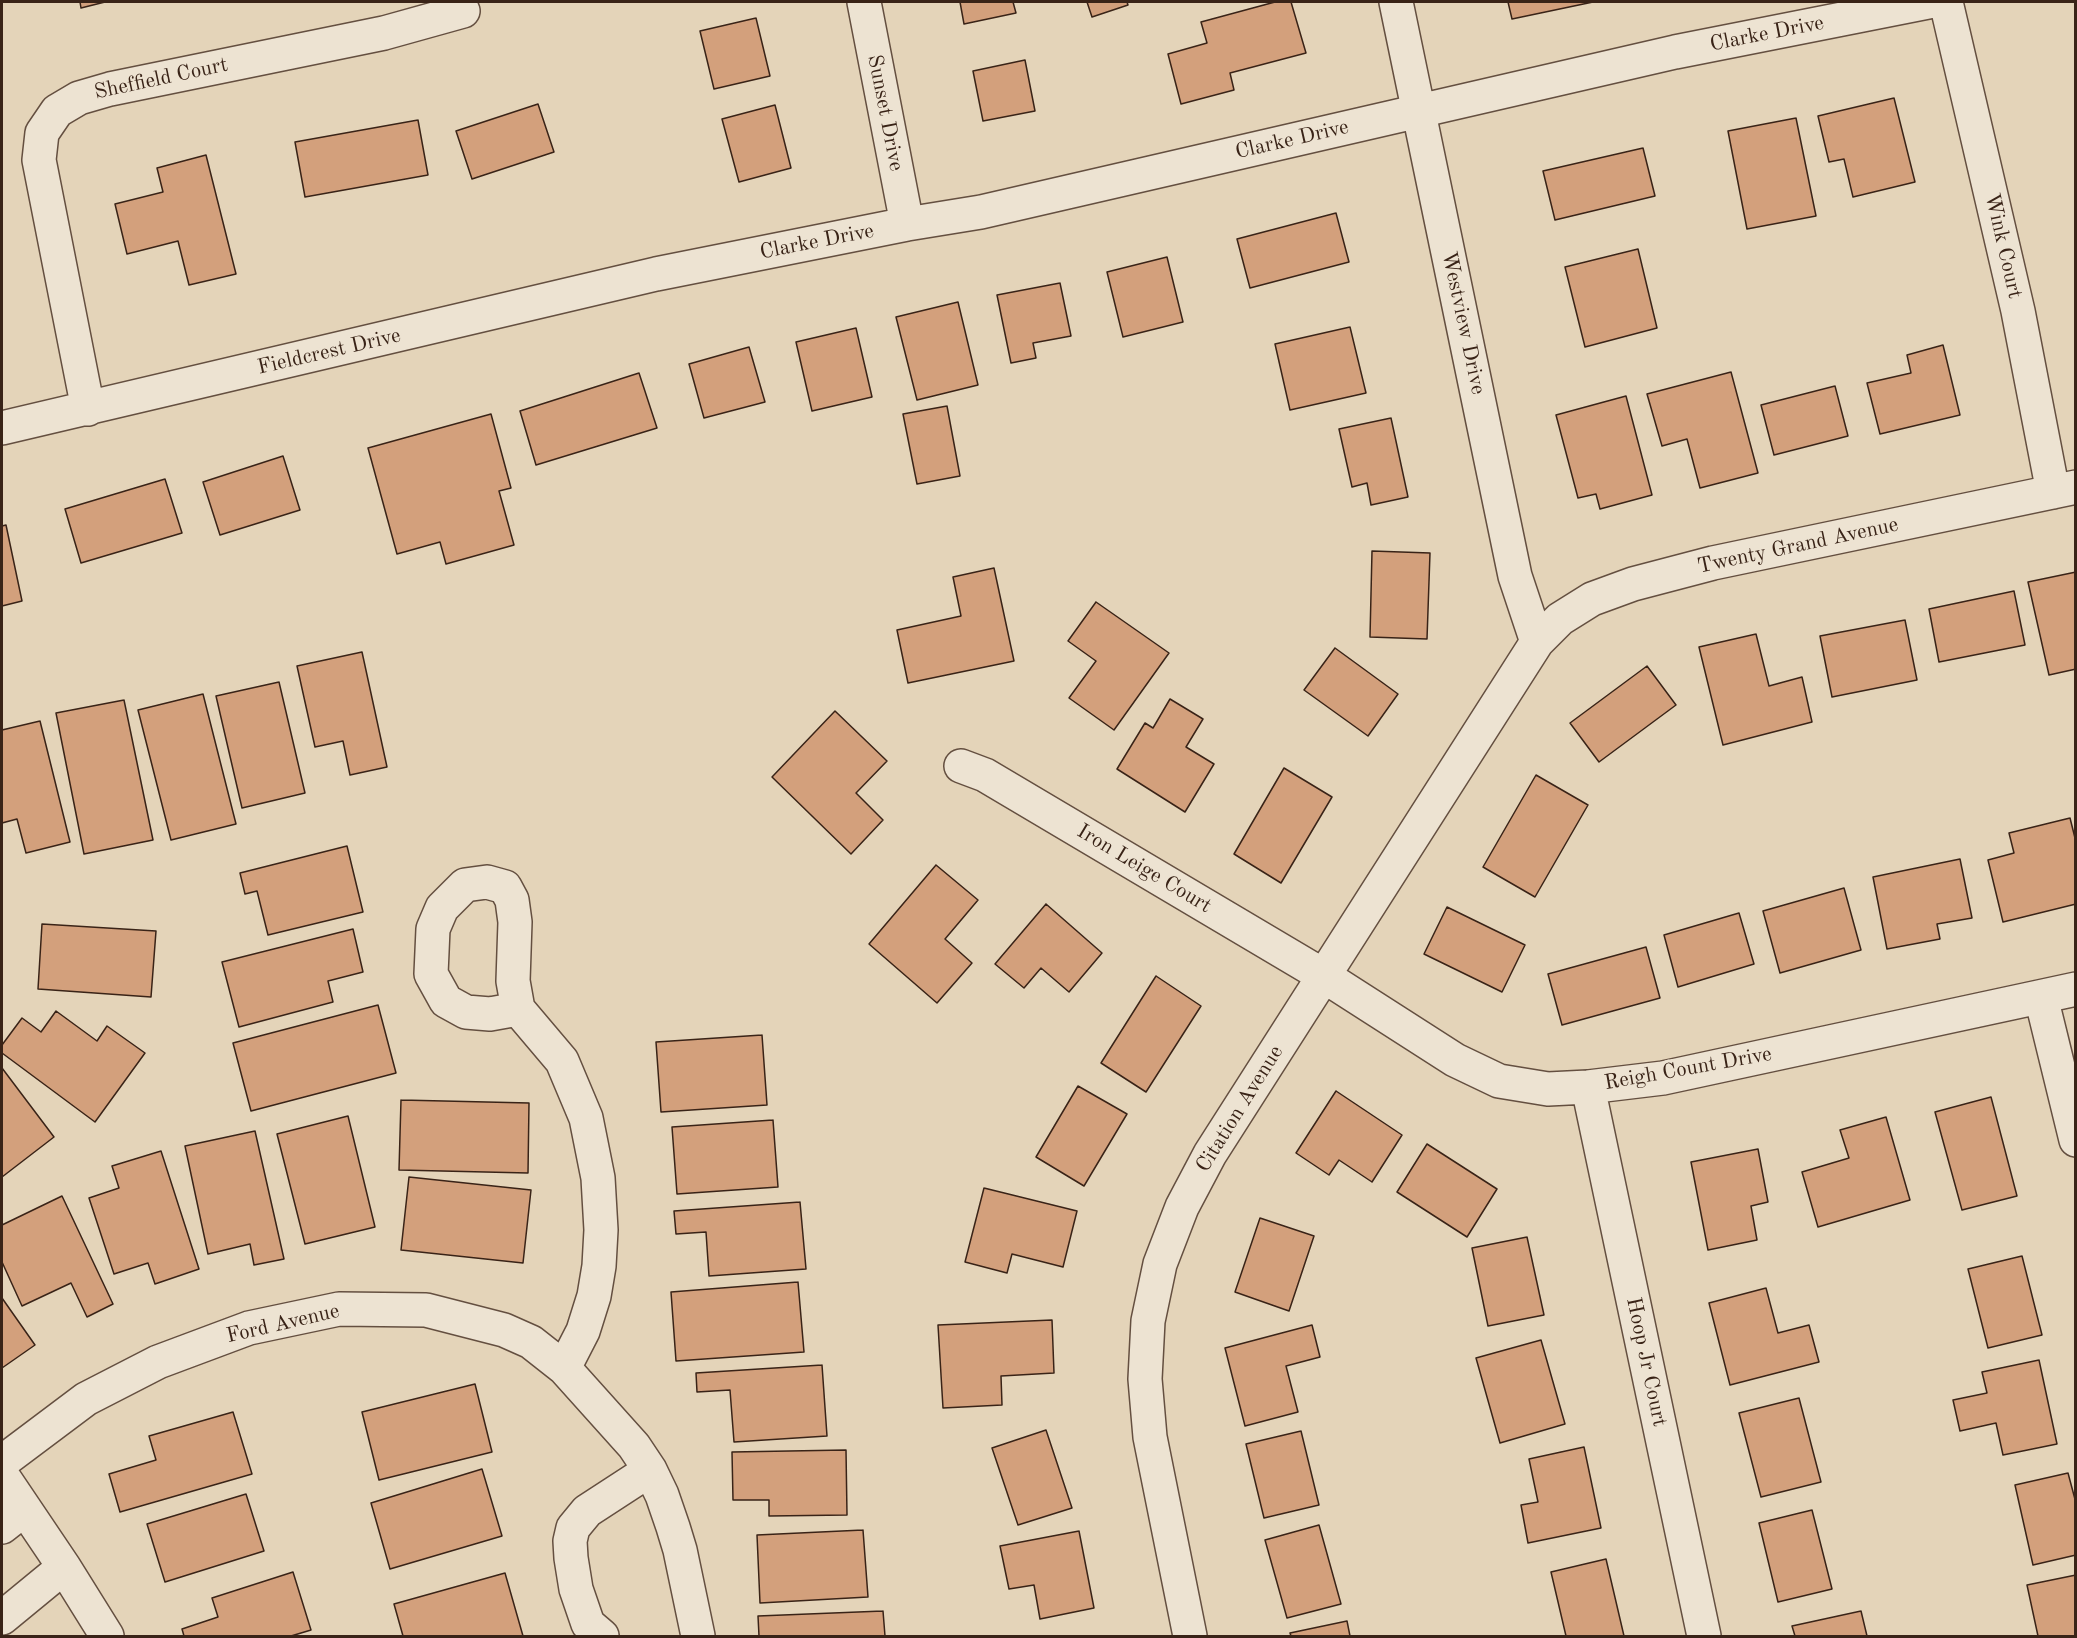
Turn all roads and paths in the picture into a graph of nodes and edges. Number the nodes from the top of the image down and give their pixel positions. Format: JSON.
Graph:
{"nodes":[{"id":1,"x":864,"y":2,"type":"edge"},
{"id":2,"x":1396,"y":2,"type":"edge"},
{"id":3,"x":1928,"y":2,"type":"edge"},
{"id":4,"x":1946,"y":2,"type":"edge"},
{"id":5,"x":463,"y":11,"type":"dead end"},
{"id":6,"x":1419,"y":110,"type":"junction"},
{"id":7,"x":907,"y":224,"type":"junction"},
{"id":8,"x":656,"y":274,"type":"joint"},
{"id":9,"x":88,"y":409,"type":"junction"},
{"id":10,"x":2,"y":428,"type":"edge"},
{"id":11,"x":2064,"y":490,"type":"edge"},
{"id":12,"x":1537,"y":642,"type":"junction"},
{"id":13,"x":961,"y":766,"type":"dead end"},
{"id":14,"x":1324,"y":976,"type":"junction"},
{"id":15,"x":2076,"y":989,"type":"edge"},
{"id":16,"x":2041,"y":997,"type":"junction"},
{"id":17,"x":518,"y":1009,"type":"dead end"},
{"id":18,"x":1588,"y":1087,"type":"junction"},
{"id":19,"x":2076,"y":1140,"type":"edge"},
{"id":20,"x":564,"y":1368,"type":"junction"},
{"id":21,"x":2,"y":1462,"type":"edge"},
{"id":22,"x":650,"y":1470,"type":"junction"},
{"id":23,"x":2,"y":1475,"type":"edge"},
{"id":24,"x":13,"y":1518,"type":"edge"},
{"id":25,"x":64,"y":1567,"type":"junction"},
{"id":26,"x":2,"y":1618,"type":"edge"},
{"id":27,"x":107,"y":1636,"type":"edge"},
{"id":28,"x":602,"y":1636,"type":"edge"},
{"id":29,"x":697,"y":1636,"type":"edge"},
{"id":30,"x":1190,"y":1636,"type":"edge"},
{"id":31,"x":1704,"y":1636,"type":"edge"}],
"edges":[{"from":1,"to":7,"type":"street","name":"Sunset Drive"},
{"from":2,"to":6,"type":"street","name":"Westview Drive"},
{"from":3,"to":6,"type":"street","name":"Clarke Drive"},
{"from":4,"to":11,"type":"street","name":"Wink Court"},
{"from":5,"to":9,"type":"street","name":"Sheffield Court"},
{"from":6,"to":7,"type":"street","name":"Clarke Drive"},
{"from":6,"to":12,"type":"street","name":"Westview Drive"},
{"from":7,"to":8,"type":"street","name":"Clarke Drive"},
{"from":8,"to":9,"type":"street","name":"Fieldcrest Drive"},
{"from":9,"to":10,"type":"street","name":"Fieldcrest Drive"},
{"from":11,"to":12,"type":"street","name":"Twenty Grand Avenue"},
{"from":12,"to":14,"type":"street","name":"Citation Avenue"},
{"from":13,"to":14,"type":"street","name":"Iron Leige Court"},
{"from":14,"to":18,"type":"street","name":"Reigh Count Drive"},
{"from":14,"to":30,"type":"street","name":"Citation Avenue"},
{"from":15,"to":16,"type":"street","name":"Reigh Count Drive"},
{"from":16,"to":18,"type":"street","name":"Reigh Count Drive"},
{"from":16,"to":19,"type":"street"},
{"from":17,"to":20,"type":"street"},
{"from":18,"to":31,"type":"street","name":"Hoop Jr Court"},
{"from":20,"to":21,"type":"street","name":"Ford Avenue"},
{"from":20,"to":22,"type":"street","name":"Ford Avenue"},
{"from":22,"to":28,"type":"street"},
{"from":22,"to":29,"type":"street","name":"Ford Avenue"},
{"from":23,"to":24,"type":"street"},
{"from":24,"to":25,"type":"street"},
{"from":25,"to":26,"type":"street"},
{"from":25,"to":27,"type":"street"}]}
